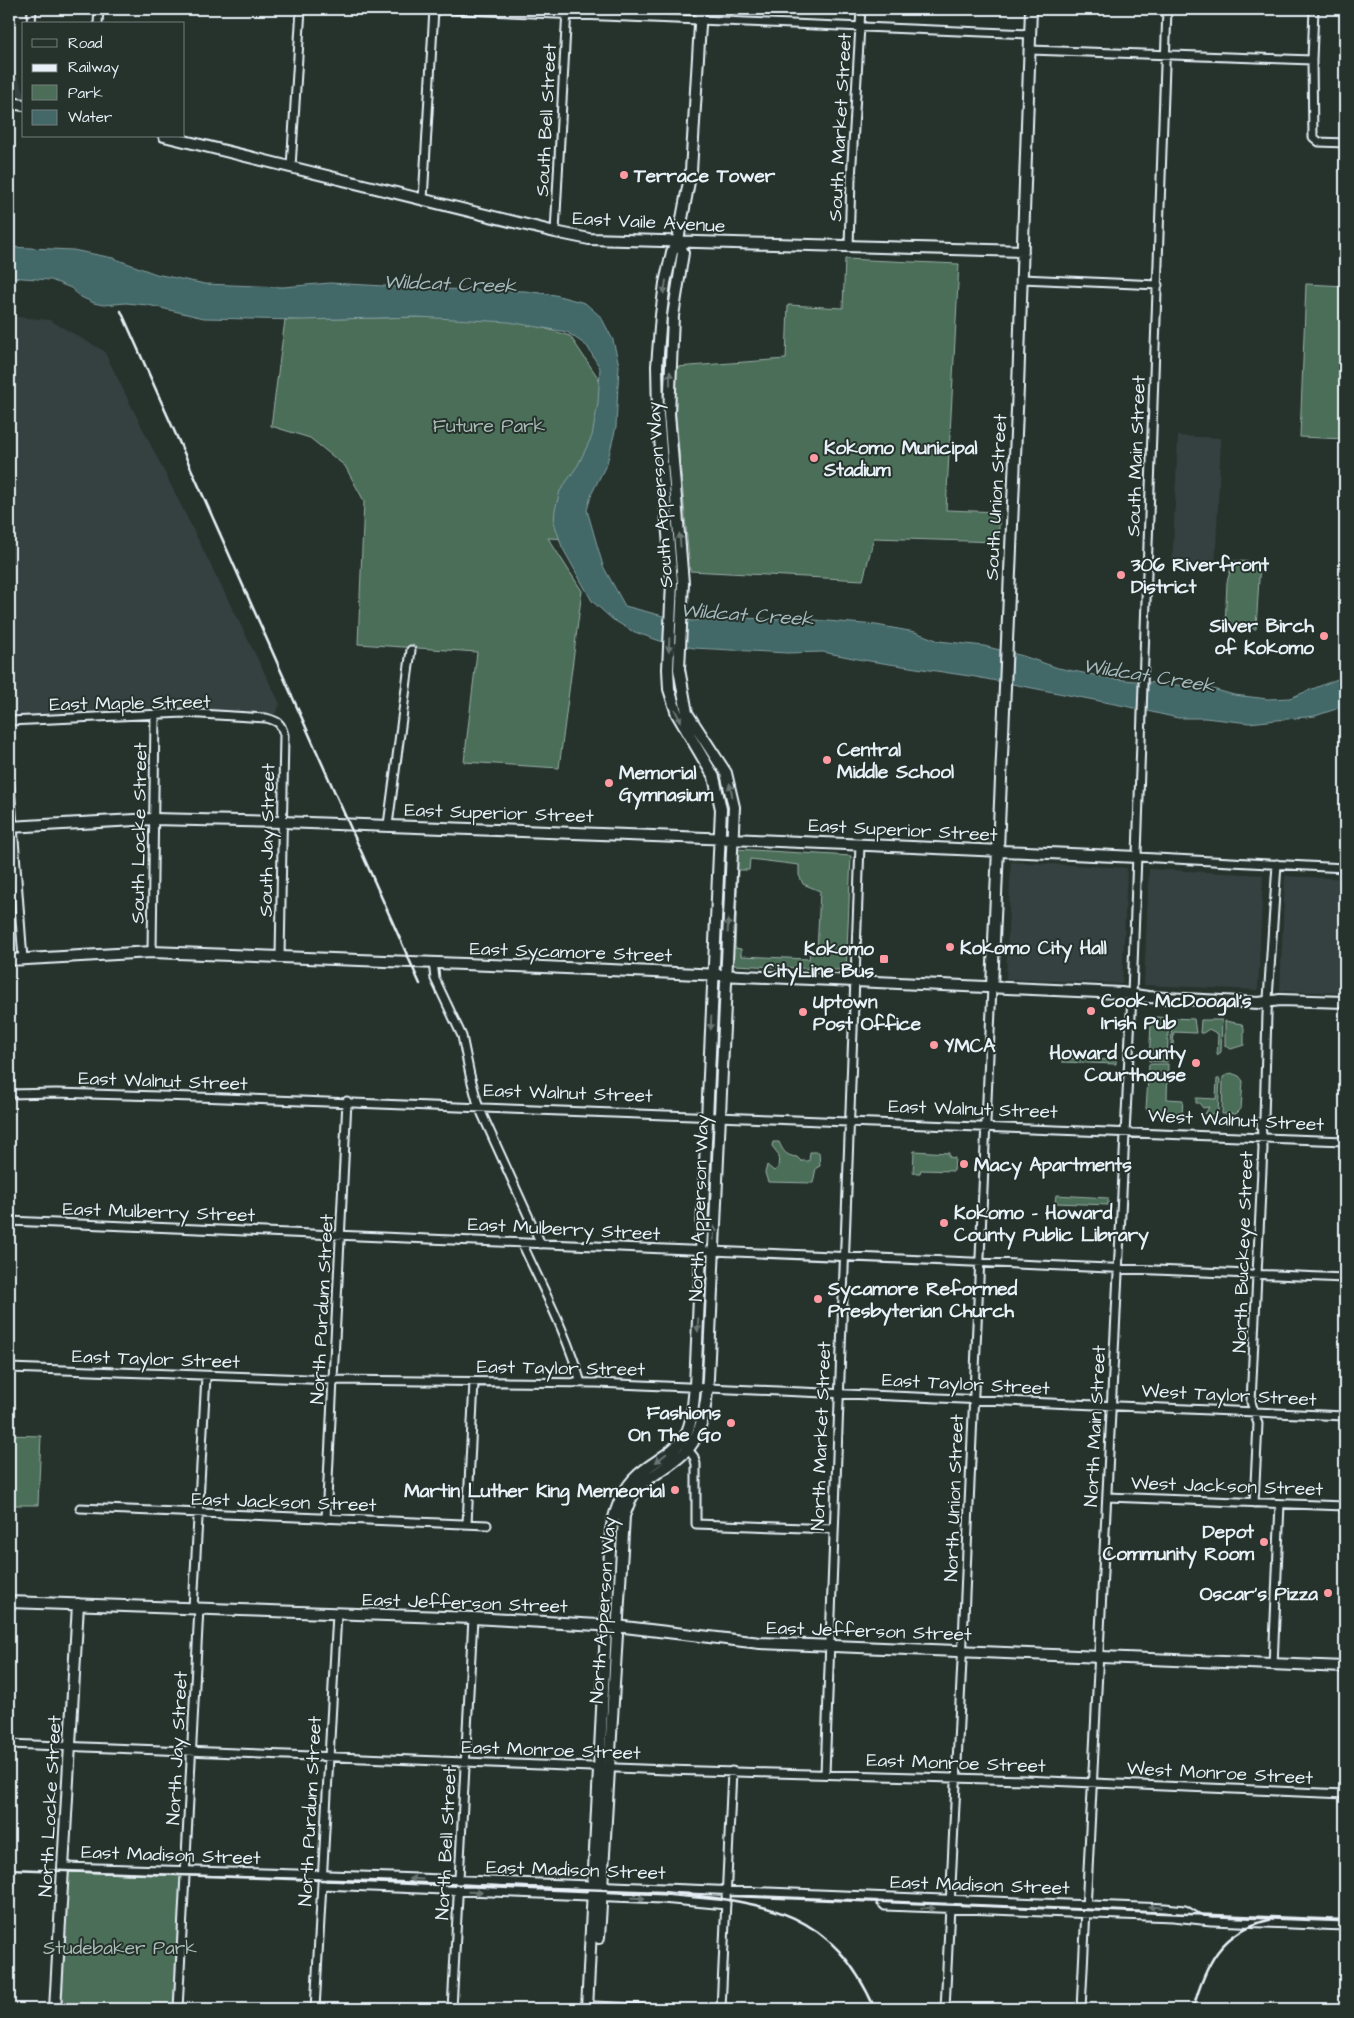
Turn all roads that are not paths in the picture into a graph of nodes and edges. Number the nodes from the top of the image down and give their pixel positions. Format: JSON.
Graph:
{"nodes":[{"id":1,"x":32,"y":9,"type":"edge"},
{"id":2,"x":99,"y":9,"type":"edge"},
{"id":3,"x":301,"y":9,"type":"edge"},
{"id":4,"x":434,"y":9,"type":"edge"},
{"id":5,"x":438,"y":9,"type":"edge"},
{"id":6,"x":701,"y":9,"type":"edge"},
{"id":7,"x":861,"y":9,"type":"edge"},
{"id":8,"x":1031,"y":9,"type":"edge"},
{"id":9,"x":1168,"y":9,"type":"edge"},
{"id":10,"x":1314,"y":9,"type":"edge"},
{"id":11,"x":567,"y":12,"type":"edge"},
{"id":12,"x":700,"y":20,"type":"junction"},
{"id":13,"x":31,"y":22,"type":"edge"},
{"id":14,"x":98,"y":22,"type":"edge"},
{"id":15,"x":860,"y":27,"type":"junction"},
{"id":16,"x":1030,"y":34,"type":"junction"},
{"id":17,"x":1030,"y":50,"type":"junction"},
{"id":18,"x":1166,"y":54,"type":"junction"},
{"id":19,"x":1312,"y":60,"type":"junction"},
{"id":20,"x":9,"y":103,"type":"edge"},
{"id":21,"x":22,"y":104,"type":"edge"},
{"id":22,"x":172,"y":138,"type":"edge"},
{"id":23,"x":1345,"y":143,"type":"edge"},
{"id":24,"x":291,"y":167,"type":"junction"},
{"id":25,"x":423,"y":200,"type":"junction"},
{"id":26,"x":555,"y":232,"type":"junction"},
{"id":27,"x":678,"y":240,"type":"junction"},
{"id":28,"x":849,"y":246,"type":"junction"},
{"id":29,"x":1023,"y":251,"type":"junction"},
{"id":30,"x":1022,"y":279,"type":"junction"},
{"id":31,"x":1158,"y":285,"type":"junction"},
{"id":32,"x":411,"y":650,"type":"dead end"},
{"id":33,"x":155,"y":714,"type":"junction"},
{"id":34,"x":9,"y":721,"type":"edge"},
{"id":35,"x":281,"y":724,"type":"joint"},
{"id":36,"x":9,"y":773,"type":"edge"},
{"id":37,"x":154,"y":819,"type":"junction"},
{"id":38,"x":283,"y":822,"type":"junction"},
{"id":39,"x":388,"y":826,"type":"junction"},
{"id":40,"x":11,"y":827,"type":"edge"},
{"id":41,"x":720,"y":838,"type":"junction"},
{"id":42,"x":732,"y":839,"type":"junction"},
{"id":43,"x":860,"y":845,"type":"junction"},
{"id":44,"x":998,"y":851,"type":"junction"},
{"id":45,"x":1137,"y":857,"type":"junction"},
{"id":46,"x":1277,"y":864,"type":"junction"},
{"id":47,"x":1345,"y":868,"type":"edge"},
{"id":48,"x":152,"y":952,"type":"junction"},
{"id":49,"x":280,"y":957,"type":"junction"},
{"id":50,"x":23,"y":959,"type":"junction"},
{"id":51,"x":9,"y":960,"type":"edge"},
{"id":52,"x":433,"y":962,"type":"junction"},
{"id":53,"x":713,"y":974,"type":"junction"},
{"id":54,"x":725,"y":975,"type":"junction"},
{"id":55,"x":854,"y":981,"type":"junction"},
{"id":56,"x":992,"y":987,"type":"junction"},
{"id":57,"x":1132,"y":995,"type":"junction"},
{"id":58,"x":1269,"y":1001,"type":"junction"},
{"id":59,"x":1345,"y":1002,"type":"edge"},
{"id":60,"x":9,"y":1094,"type":"edge"},
{"id":61,"x":347,"y":1101,"type":"junction"},
{"id":62,"x":478,"y":1105,"type":"junction"},
{"id":63,"x":707,"y":1113,"type":"junction"},
{"id":64,"x":719,"y":1113,"type":"junction"},
{"id":65,"x":849,"y":1119,"type":"junction"},
{"id":66,"x":986,"y":1125,"type":"junction"},
{"id":67,"x":1126,"y":1130,"type":"junction"},
{"id":68,"x":1263,"y":1137,"type":"junction"},
{"id":69,"x":1345,"y":1141,"type":"edge"},
{"id":70,"x":9,"y":1221,"type":"edge"},
{"id":71,"x":341,"y":1234,"type":"junction"},
{"id":72,"x":522,"y":1243,"type":"junction"},
{"id":73,"x":541,"y":1244,"type":"junction"},
{"id":74,"x":701,"y":1251,"type":"junction"},
{"id":75,"x":713,"y":1251,"type":"junction"},
{"id":76,"x":843,"y":1258,"type":"junction"},
{"id":77,"x":981,"y":1263,"type":"junction"},
{"id":78,"x":1118,"y":1268,"type":"junction"},
{"id":79,"x":1257,"y":1274,"type":"junction"},
{"id":80,"x":1345,"y":1278,"type":"edge"},
{"id":81,"x":9,"y":1368,"type":"edge"},
{"id":82,"x":206,"y":1376,"type":"junction"},
{"id":83,"x":333,"y":1380,"type":"junction"},
{"id":84,"x":474,"y":1382,"type":"junction"},
{"id":85,"x":581,"y":1383,"type":"junction"},
{"id":86,"x":695,"y":1386,"type":"junction"},
{"id":87,"x":708,"y":1387,"type":"junction"},
{"id":88,"x":838,"y":1393,"type":"junction"},
{"id":89,"x":974,"y":1399,"type":"junction"},
{"id":90,"x":1112,"y":1406,"type":"junction"},
{"id":91,"x":1253,"y":1412,"type":"junction"},
{"id":92,"x":1345,"y":1416,"type":"edge"},
{"id":93,"x":680,"y":1442,"type":"junction"},
{"id":94,"x":688,"y":1449,"type":"junction"},
{"id":95,"x":1107,"y":1497,"type":"junction"},
{"id":96,"x":1254,"y":1503,"type":"junction"},
{"id":97,"x":1280,"y":1504,"type":"junction"},
{"id":98,"x":1345,"y":1506,"type":"edge"},
{"id":99,"x":80,"y":1508,"type":"dead end"},
{"id":100,"x":198,"y":1514,"type":"junction"},
{"id":101,"x":326,"y":1519,"type":"junction"},
{"id":102,"x":467,"y":1524,"type":"junction"},
{"id":103,"x":487,"y":1525,"type":"dead end"},
{"id":104,"x":833,"y":1529,"type":"junction"},
{"id":105,"x":9,"y":1602,"type":"edge"},
{"id":106,"x":78,"y":1604,"type":"junction"},
{"id":107,"x":196,"y":1608,"type":"junction"},
{"id":108,"x":337,"y":1614,"type":"junction"},
{"id":109,"x":473,"y":1618,"type":"junction"},
{"id":110,"x":612,"y":1626,"type":"junction"},
{"id":111,"x":830,"y":1646,"type":"junction"},
{"id":112,"x":963,"y":1652,"type":"junction"},
{"id":113,"x":1099,"y":1656,"type":"junction"},
{"id":114,"x":1273,"y":1665,"type":"junction"},
{"id":115,"x":1345,"y":1667,"type":"edge"},
{"id":116,"x":9,"y":1744,"type":"edge"},
{"id":117,"x":70,"y":1746,"type":"junction"},
{"id":118,"x":192,"y":1752,"type":"junction"},
{"id":119,"x":329,"y":1756,"type":"junction"},
{"id":120,"x":466,"y":1762,"type":"junction"},
{"id":121,"x":604,"y":1767,"type":"junction"},
{"id":122,"x":732,"y":1771,"type":"junction"},
{"id":123,"x":825,"y":1774,"type":"junction"},
{"id":124,"x":956,"y":1779,"type":"junction"},
{"id":125,"x":1093,"y":1782,"type":"junction"},
{"id":126,"x":1345,"y":1794,"type":"edge"},
{"id":127,"x":64,"y":1867,"type":"junction"},
{"id":128,"x":185,"y":1871,"type":"junction"},
{"id":129,"x":322,"y":1875,"type":"junction"},
{"id":130,"x":459,"y":1881,"type":"junction"},
{"id":131,"x":322,"y":1885,"type":"junction"},
{"id":132,"x":727,"y":1890,"type":"junction"},
{"id":133,"x":458,"y":1891,"type":"junction"},
{"id":134,"x":598,"y":1891,"type":"junction"},
{"id":135,"x":950,"y":1898,"type":"junction"},
{"id":136,"x":881,"y":1899,"type":"junction"},
{"id":137,"x":1087,"y":1904,"type":"junction"},
{"id":138,"x":726,"y":1905,"type":"junction"},
{"id":139,"x":950,"y":1909,"type":"junction"},
{"id":140,"x":1086,"y":1914,"type":"junction"},
{"id":141,"x":1198,"y":1920,"type":"junction"},
{"id":142,"x":1345,"y":1926,"type":"edge"},
{"id":143,"x":592,"y":2008,"type":"edge"},
{"id":144,"x":55,"y":2009,"type":"edge"},
{"id":145,"x":178,"y":2009,"type":"edge"},
{"id":146,"x":315,"y":2009,"type":"edge"},
{"id":147,"x":452,"y":2009,"type":"edge"},
{"id":148,"x":662,"y":2009,"type":"edge"},
{"id":149,"x":721,"y":2009,"type":"edge"},
{"id":150,"x":945,"y":2009,"type":"edge"},
{"id":151,"x":1081,"y":2009,"type":"edge"}],
"edges":[{"from":1,"to":13,"type":"street"},
{"from":2,"to":14,"type":"street"},
{"from":3,"to":24,"type":"street"},
{"from":4,"to":25,"type":"street"},
{"from":5,"to":11,"type":"street"},
{"from":6,"to":12,"type":"main road","name":"South Apperson Way"},
{"from":7,"to":15,"type":"street","name":"South Market Street"},
{"from":8,"to":16,"type":"main road","name":"South Union Street"},
{"from":9,"to":18,"type":"street","name":"South Main Street"},
{"from":10,"to":19,"type":"street"},
{"from":11,"to":12,"type":"street"},
{"from":11,"to":26,"type":"street","name":"South Bell Street"},
{"from":12,"to":15,"type":"street"},
{"from":12,"to":27,"type":"main road","name":"South Apperson Way"},
{"from":15,"to":16,"type":"street"},
{"from":15,"to":28,"type":"street","name":"South Market Street"},
{"from":16,"to":17,"type":"main road","name":"South Union Street"},
{"from":17,"to":18,"type":"street"},
{"from":17,"to":29,"type":"main road","name":"South Union Street"},
{"from":18,"to":19,"type":"street"},
{"from":18,"to":31,"type":"street","name":"South Main Street"},
{"from":19,"to":23,"type":"street"},
{"from":20,"to":21,"type":"main road"},
{"from":22,"to":24,"type":"main road","name":"East Vaile Avenue"},
{"from":24,"to":25,"type":"main road","name":"East Vaile Avenue"},
{"from":25,"to":26,"type":"main road","name":"East Vaile Avenue"},
{"from":26,"to":27,"type":"main road","name":"East Vaile Avenue"},
{"from":27,"to":28,"type":"main road","name":"East Vaile Avenue"},
{"from":27,"to":41,"type":"main road","name":"South Apperson Way","one_way":true},
{"from":42,"to":27,"type":"main road","name":"South Apperson Way","one_way":true},
{"from":28,"to":29,"type":"main road","name":"East Vaile Avenue"},
{"from":29,"to":30,"type":"main road","name":"South Union Street"},
{"from":30,"to":31,"type":"street"},
{"from":30,"to":44,"type":"main road","name":"South Union Street"},
{"from":31,"to":45,"type":"street","name":"South Main Street"},
{"from":32,"to":39,"type":"street"},
{"from":33,"to":34,"type":"street","name":"East Maple Street"},
{"from":33,"to":35,"type":"street","name":"East Maple Street"},
{"from":33,"to":37,"type":"street","name":"South Locke Street"},
{"from":35,"to":38,"type":"street","name":"South Jay Street"},
{"from":36,"to":40,"type":"street"},
{"from":37,"to":38,"type":"main road","name":"East Superior Street"},
{"from":37,"to":40,"type":"main road","name":"East Superior Street"},
{"from":37,"to":48,"type":"street","name":"South Locke Street"},
{"from":38,"to":39,"type":"main road","name":"East Superior Street"},
{"from":38,"to":49,"type":"street","name":"South Jay Street"},
{"from":39,"to":41,"type":"main road","name":"East Superior Street"},
{"from":40,"to":50,"type":"street"},
{"from":41,"to":42,"type":"main road","name":"East Superior Street"},
{"from":41,"to":53,"type":"main road","name":"South Apperson Way"},
{"from":42,"to":43,"type":"main road","name":"East Superior Street"},
{"from":54,"to":42,"type":"main road","name":"South Apperson Way","one_way":true},
{"from":43,"to":44,"type":"main road","name":"East Superior Street"},
{"from":43,"to":55,"type":"street"},
{"from":44,"to":45,"type":"main road","name":"East Superior Street"},
{"from":44,"to":56,"type":"main road","name":"South Union Street"},
{"from":45,"to":46,"type":"street"},
{"from":45,"to":57,"type":"street","name":"South Main Street"},
{"from":46,"to":47,"type":"street"},
{"from":46,"to":58,"type":"street","name":"North Buckeye Street"},
{"from":48,"to":49,"type":"main road","name":"East Sycamore Street"},
{"from":48,"to":50,"type":"main road","name":"East Sycamore Street"},
{"from":49,"to":52,"type":"main road","name":"East Sycamore Street"},
{"from":50,"to":51,"type":"main road","name":"East Sycamore Street"},
{"from":52,"to":53,"type":"main road","name":"East Sycamore Street"},
{"from":52,"to":62,"type":"street"},
{"from":53,"to":54,"type":"main road","name":"East Sycamore Street"},
{"from":53,"to":63,"type":"main road","name":"North Apperson Way","one_way":true},
{"from":54,"to":55,"type":"main road","name":"East Sycamore Street"},
{"from":54,"to":64,"type":"main road","name":"North Apperson Way"},
{"from":55,"to":56,"type":"main road","name":"East Sycamore Street"},
{"from":55,"to":65,"type":"street","name":"North Market Street"},
{"from":56,"to":57,"type":"main road","name":"East Sycamore Street"},
{"from":56,"to":66,"type":"street","name":"North Union Street"},
{"from":57,"to":58,"type":"main road","name":"East Sycamore Street"},
{"from":57,"to":67,"type":"street","name":"North Main Street"},
{"from":58,"to":59,"type":"main road","name":"East Sycamore Street"},
{"from":58,"to":68,"type":"street","name":"North Buckeye Street"},
{"from":60,"to":61,"type":"street","name":"East Walnut Street"},
{"from":61,"to":62,"type":"street","name":"East Walnut Street"},
{"from":61,"to":71,"type":"street","name":"North Purdum Street"},
{"from":62,"to":63,"type":"street","name":"East Walnut Street"},
{"from":62,"to":73,"type":"street"},
{"from":63,"to":64,"type":"street","name":"East Walnut Street"},
{"from":63,"to":74,"type":"main road","name":"North Apperson Way"},
{"from":64,"to":65,"type":"street","name":"East Walnut Street"},
{"from":75,"to":64,"type":"main road","name":"North Apperson Way","one_way":true},
{"from":65,"to":66,"type":"street","name":"East Walnut Street"},
{"from":65,"to":76,"type":"street","name":"North Market Street"},
{"from":66,"to":67,"type":"street","name":"East Walnut Street"},
{"from":66,"to":77,"type":"street","name":"North Union Street"},
{"from":67,"to":68,"type":"street","name":"West Walnut Street"},
{"from":67,"to":78,"type":"street","name":"North Main Street"},
{"from":68,"to":69,"type":"street","name":"West Walnut Street"},
{"from":68,"to":79,"type":"street","name":"North Buckeye Street"},
{"from":70,"to":71,"type":"street","name":"East Mulberry Street"},
{"from":71,"to":72,"type":"street","name":"East Mulberry Street"},
{"from":71,"to":83,"type":"street","name":"North Purdum Street"},
{"from":72,"to":73,"type":"street","name":"East Mulberry Street"},
{"from":72,"to":85,"type":"street"},
{"from":73,"to":74,"type":"street","name":"East Mulberry Street"},
{"from":74,"to":75,"type":"street","name":"East Mulberry Street"},
{"from":74,"to":86,"type":"main road","name":"North Apperson Way","one_way":true},
{"from":75,"to":76,"type":"street","name":"East Mulberry Street"},
{"from":75,"to":87,"type":"main road","name":"North Apperson Way"},
{"from":76,"to":77,"type":"street","name":"East Mulberry Street"},
{"from":76,"to":88,"type":"street","name":"North Market Street"},
{"from":77,"to":78,"type":"street","name":"East Mulberry Street"},
{"from":77,"to":89,"type":"street","name":"North Union Street"},
{"from":78,"to":79,"type":"street","name":"East Mulberry Street"},
{"from":78,"to":90,"type":"street","name":"North Main Street"},
{"from":79,"to":80,"type":"street","name":"East Mulberry Street"},
{"from":79,"to":91,"type":"street","name":"North Buckeye Street"},
{"from":81,"to":82,"type":"street","name":"East Taylor Street"},
{"from":82,"to":83,"type":"street","name":"East Taylor Street"},
{"from":82,"to":100,"type":"street","name":"North Jay Street"},
{"from":83,"to":84,"type":"street","name":"East Taylor Street"},
{"from":83,"to":101,"type":"street","name":"North Purdum Street"},
{"from":84,"to":85,"type":"street","name":"East Taylor Street"},
{"from":84,"to":102,"type":"street"},
{"from":85,"to":86,"type":"street","name":"East Taylor Street"},
{"from":86,"to":87,"type":"street","name":"East Taylor Street"},
{"from":86,"to":93,"type":"main road","name":"North Apperson Way"},
{"from":87,"to":88,"type":"street","name":"East Taylor Street"},
{"from":87,"to":94,"type":"main road","name":"North Apperson Way"},
{"from":88,"to":89,"type":"street","name":"East Taylor Street"},
{"from":88,"to":104,"type":"street","name":"North Market Street"},
{"from":89,"to":90,"type":"street","name":"East Taylor Street"},
{"from":89,"to":112,"type":"street","name":"North Union Street"},
{"from":90,"to":91,"type":"street","name":"West Taylor Street"},
{"from":90,"to":95,"type":"street","name":"North Main Street"},
{"from":91,"to":92,"type":"street","name":"West Taylor Street"},
{"from":91,"to":96,"type":"street","name":"North Buckeye Street"},
{"from":93,"to":94,"type":"street"},
{"from":93,"to":110,"type":"main road","name":"North Apperson Way","one_way":true},
{"from":94,"to":104,"type":"street"},
{"from":94,"to":110,"type":"main road","name":"North Apperson Way"},
{"from":95,"to":96,"type":"street","name":"West Jackson Street"},
{"from":95,"to":113,"type":"street","name":"North Main Street"},
{"from":96,"to":97,"type":"street","name":"West Jackson Street"},
{"from":97,"to":98,"type":"street","name":"West Jackson Street"},
{"from":97,"to":114,"type":"street"},
{"from":99,"to":100,"type":"street","name":"East Jackson Street"},
{"from":100,"to":101,"type":"street","name":"East Jackson Street"},
{"from":100,"to":107,"type":"street","name":"North Jay Street"},
{"from":101,"to":102,"type":"street","name":"East Jackson Street"},
{"from":102,"to":103,"type":"street","name":"East Jackson Street"},
{"from":104,"to":111,"type":"street","name":"North Market Street"},
{"from":105,"to":106,"type":"main road","name":"East Jefferson Street"},
{"from":106,"to":107,"type":"main road","name":"East Jefferson Street"},
{"from":106,"to":117,"type":"main road","name":"North Locke Street"},
{"from":107,"to":108,"type":"main road","name":"East Jefferson Street"},
{"from":107,"to":118,"type":"street","name":"North Jay Street"},
{"from":108,"to":109,"type":"main road","name":"East Jefferson Street"},
{"from":108,"to":119,"type":"street","name":"North Purdum Street"},
{"from":109,"to":110,"type":"main road","name":"East Jefferson Street"},
{"from":109,"to":120,"type":"street","name":"North Bell Street"},
{"from":110,"to":111,"type":"main road","name":"East Jefferson Street"},
{"from":110,"to":121,"type":"main road","name":"North Apperson Way"},
{"from":111,"to":112,"type":"main road","name":"East Jefferson Street"},
{"from":111,"to":123,"type":"street","name":"North Market Street"},
{"from":112,"to":113,"type":"main road","name":"East Jefferson Street"},
{"from":112,"to":124,"type":"street","name":"North Union Street"},
{"from":113,"to":114,"type":"main road","name":"East Jefferson Street"},
{"from":113,"to":125,"type":"street","name":"North Main Street"},
{"from":114,"to":115,"type":"main road","name":"East Jefferson Street"},
{"from":116,"to":117,"type":"street","name":"East Monroe Street"},
{"from":117,"to":118,"type":"street","name":"East Monroe Street"},
{"from":117,"to":127,"type":"main road","name":"North Locke Street"},
{"from":118,"to":119,"type":"street","name":"East Monroe Street"},
{"from":118,"to":128,"type":"street","name":"North Jay Street"},
{"from":119,"to":120,"type":"street","name":"East Monroe Street"},
{"from":119,"to":129,"type":"street","name":"North Purdum Street"},
{"from":120,"to":121,"type":"street","name":"East Monroe Street"},
{"from":120,"to":130,"type":"street","name":"North Bell Street"},
{"from":121,"to":122,"type":"street","name":"East Monroe Street"},
{"from":121,"to":134,"type":"main road","name":"North Apperson Way"},
{"from":122,"to":123,"type":"street","name":"East Monroe Street"},
{"from":122,"to":132,"type":"street"},
{"from":123,"to":124,"type":"street","name":"East Monroe Street"},
{"from":124,"to":125,"type":"street","name":"East Monroe Street"},
{"from":124,"to":135,"type":"street","name":"North Union Street"},
{"from":125,"to":126,"type":"street","name":"West Monroe Street"},
{"from":125,"to":137,"type":"street","name":"North Main Street"},
{"from":127,"to":128,"type":"street","name":"East Madison Street"},
{"from":127,"to":144,"type":"main road","name":"North Locke Street"},
{"from":128,"to":129,"type":"street","name":"East Madison Street"},
{"from":128,"to":145,"type":"street","name":"North Jay Street"},
{"from":130,"to":129,"type":"street","name":"East Madison Street","one_way":true},
{"from":129,"to":131,"type":"street","name":"North Purdum Street"},
{"from":130,"to":133,"type":"street","name":"North Bell Street"},
{"from":130,"to":134,"type":"street","name":"East Madison Street"},
{"from":131,"to":133,"type":"street","name":"East Madison Street"},
{"from":131,"to":146,"type":"street","name":"North Purdum Street"},
{"from":132,"to":134,"type":"street","name":"East Madison Street"},
{"from":132,"to":136,"type":"street","name":"East Madison Street"},
{"from":132,"to":138,"type":"street"},
{"from":133,"to":134,"type":"street","name":"East Madison Street","one_way":true},
{"from":133,"to":147,"type":"street","name":"North Bell Street"},
{"from":134,"to":138,"type":"street","name":"East Madison Street","one_way":true},
{"from":134,"to":143,"type":"main road","name":"North Apperson Way"},
{"from":135,"to":136,"type":"street","name":"East Madison Street"},
{"from":135,"to":137,"type":"street","name":"East Madison Street"},
{"from":135,"to":139,"type":"street","name":"North Union Street"},
{"from":136,"to":139,"type":"street","name":"East Madison Street","one_way":true},
{"from":137,"to":140,"type":"street","name":"North Main Street"},
{"from":141,"to":137,"type":"street","name":"East Madison Street","one_way":true},
{"from":138,"to":149,"type":"street"},
{"from":139,"to":140,"type":"street","name":"East Madison Street"},
{"from":139,"to":150,"type":"street","name":"North Union Street"},
{"from":140,"to":141,"type":"street","name":"East Madison Street"},
{"from":140,"to":151,"type":"street","name":"North Main Street"},
{"from":141,"to":142,"type":"street","name":"East Madison Street"},
{"from":143,"to":148,"type":"street"}]}
